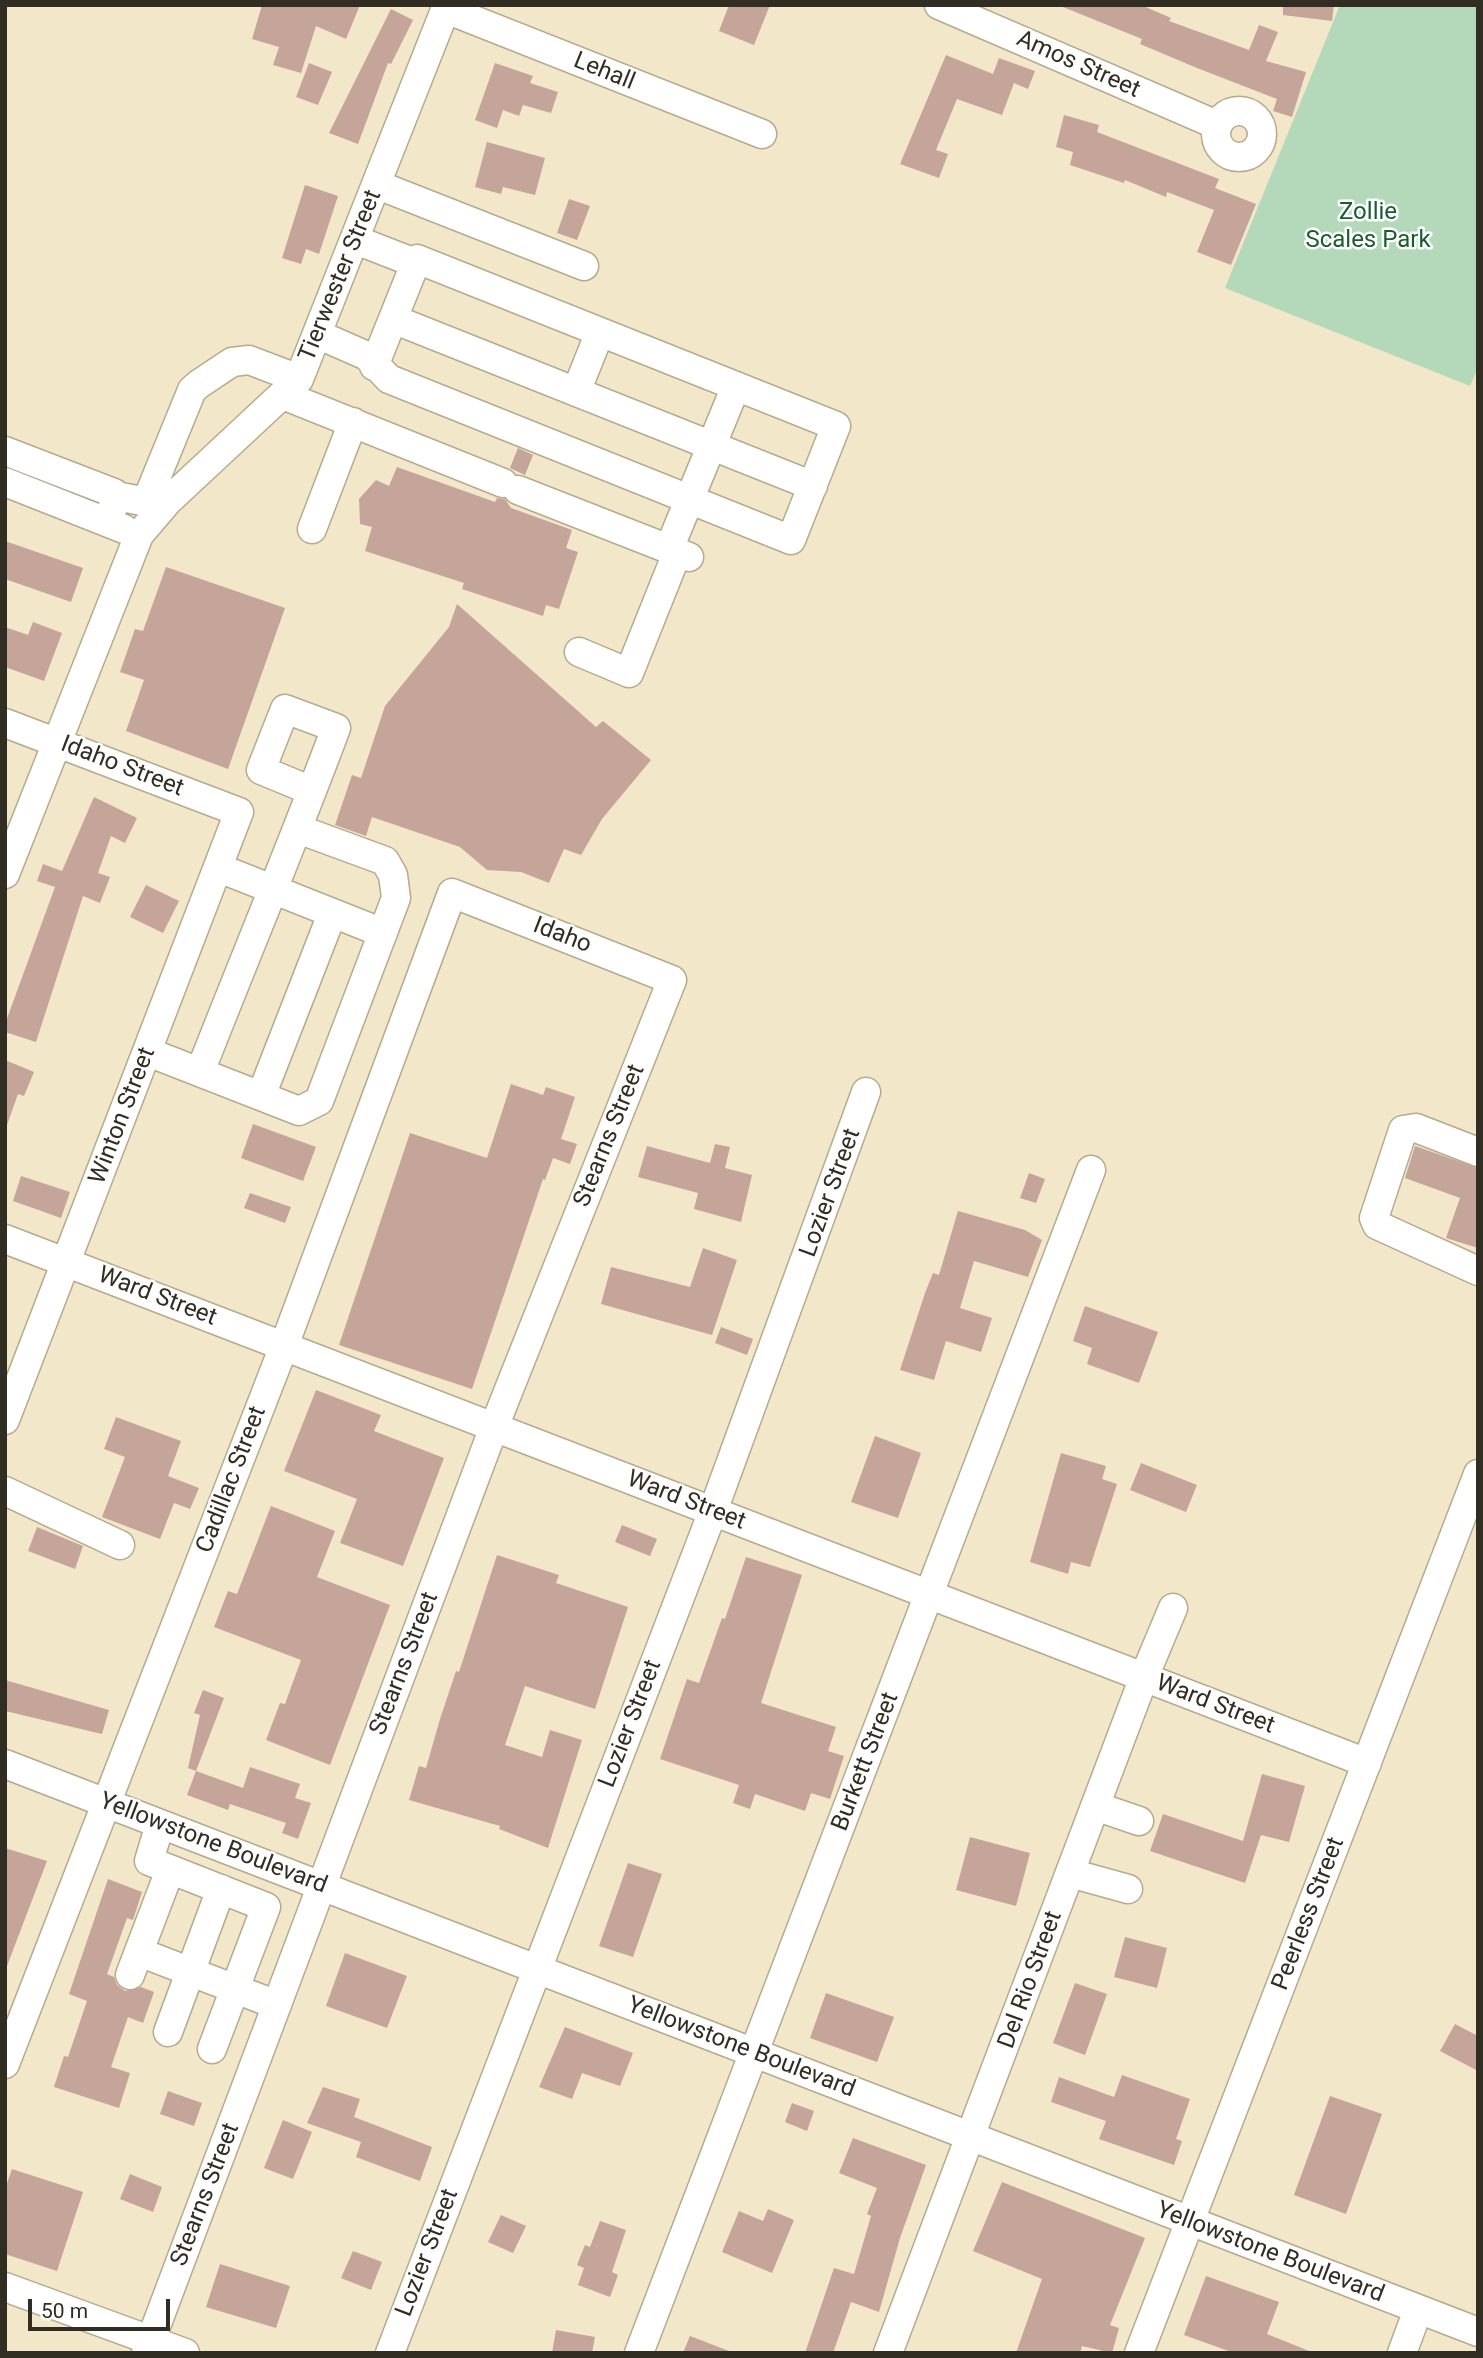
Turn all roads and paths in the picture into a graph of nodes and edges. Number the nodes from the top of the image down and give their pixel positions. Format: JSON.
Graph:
{"nodes":[{"id":1,"x":939,"y":5,"type":"edge"},
{"id":2,"x":446,"y":7,"type":"edge"},
{"id":3,"x":1217,"y":125,"type":"dead end"},
{"id":4,"x":762,"y":134,"type":"dead end"},
{"id":5,"x":378,"y":185,"type":"junction"},
{"id":6,"x":356,"y":240,"type":"junction"},
{"id":7,"x":415,"y":263,"type":"junction"},
{"id":8,"x":584,"y":266,"type":"dead end"},
{"id":9,"x":393,"y":319,"type":"junction"},
{"id":10,"x":600,"y":332,"type":"junction"},
{"id":11,"x":317,"y":334,"type":"junction"},
{"id":12,"x":374,"y":366,"type":"junction"},
{"id":13,"x":736,"y":386,"type":"junction"},
{"id":14,"x":291,"y":387,"type":"junction"},
{"id":15,"x":576,"y":392,"type":"junction"},
{"id":16,"x":353,"y":422,"type":"junction"},
{"id":17,"x":712,"y":446,"type":"junction"},
{"id":18,"x":5,"y":451,"type":"edge"},
{"id":19,"x":5,"y":482,"type":"edge"},
{"id":20,"x":813,"y":486,"type":"junction"},
{"id":21,"x":116,"y":496,"type":"junction"},
{"id":22,"x":690,"y":499,"type":"junction"},
{"id":23,"x":106,"y":522,"type":"junction"},
{"id":24,"x":312,"y":529,"type":"dead end"},
{"id":25,"x":139,"y":535,"type":"junction"},
{"id":26,"x":678,"y":553,"type":"junction"},
{"id":27,"x":579,"y":652,"type":"dead end"},
{"id":28,"x":5,"y":723,"type":"edge"},
{"id":29,"x":57,"y":743,"type":"junction"},
{"id":30,"x":312,"y":791,"type":"dead end"},
{"id":31,"x":239,"y":811,"type":"joint"},
{"id":32,"x":298,"y":829,"type":"junction"},
{"id":33,"x":219,"y":868,"type":"junction"},
{"id":34,"x":5,"y":874,"type":"edge"},
{"id":35,"x":271,"y":888,"type":"junction"},
{"id":36,"x":452,"y":893,"type":"joint"},
{"id":37,"x":332,"y":914,"type":"junction"},
{"id":38,"x":383,"y":933,"type":"junction"},
{"id":39,"x":672,"y":980,"type":"joint"},
{"id":40,"x":148,"y":1052,"type":"junction"},
{"id":41,"x":200,"y":1072,"type":"junction"},
{"id":42,"x":866,"y":1092,"type":"dead end"},
{"id":43,"x":261,"y":1096,"type":"junction"},
{"id":44,"x":1478,"y":1152,"type":"edge"},
{"id":45,"x":1091,"y":1170,"type":"dead end"},
{"id":46,"x":5,"y":1239,"type":"edge"},
{"id":47,"x":67,"y":1263,"type":"junction"},
{"id":48,"x":1478,"y":1271,"type":"edge"},
{"id":49,"x":284,"y":1346,"type":"junction"},
{"id":50,"x":5,"y":1420,"type":"edge"},
{"id":51,"x":494,"y":1427,"type":"junction"},
{"id":52,"x":1478,"y":1474,"type":"edge"},
{"id":53,"x":5,"y":1491,"type":"edge"},
{"id":54,"x":713,"y":1511,"type":"junction"},
{"id":55,"x":120,"y":1545,"type":"dead end"},
{"id":56,"x":929,"y":1594,"type":"junction"},
{"id":57,"x":1173,"y":1608,"type":"dead end"},
{"id":58,"x":1144,"y":1677,"type":"junction"},
{"id":59,"x":1367,"y":1763,"type":"junction"},
{"id":60,"x":5,"y":1764,"type":"edge"},
{"id":61,"x":108,"y":1803,"type":"junction"},
{"id":62,"x":1095,"y":1806,"type":"junction"},
{"id":63,"x":1139,"y":1821,"type":"dead end"},
{"id":64,"x":160,"y":1824,"type":"junction"},
{"id":65,"x":170,"y":1870,"type":"junction"},
{"id":66,"x":1070,"y":1873,"type":"junction"},
{"id":67,"x":321,"y":1886,"type":"junction"},
{"id":68,"x":221,"y":1889,"type":"junction"},
{"id":69,"x":1128,"y":1889,"type":"dead end"},
{"id":70,"x":537,"y":1969,"type":"junction"},
{"id":71,"x":190,"y":1972,"type":"junction"},
{"id":72,"x":234,"y":1989,"type":"junction"},
{"id":73,"x":277,"y":2006,"type":"junction"},
{"id":74,"x":168,"y":2032,"type":"dead end"},
{"id":75,"x":212,"y":2049,"type":"dead end"},
{"id":76,"x":753,"y":2053,"type":"junction"},
{"id":77,"x":5,"y":2064,"type":"edge"},
{"id":78,"x":971,"y":2137,"type":"junction"},
{"id":79,"x":1191,"y":2222,"type":"junction"},
{"id":80,"x":5,"y":2287,"type":"edge"},
{"id":81,"x":1418,"y":2310,"type":"junction"},
{"id":82,"x":1478,"y":2332,"type":"edge"},
{"id":83,"x":149,"y":2346,"type":"edge"},
{"id":84,"x":185,"y":2353,"type":"edge"},
{"id":85,"x":390,"y":2353,"type":"edge"},
{"id":86,"x":639,"y":2353,"type":"edge"},
{"id":87,"x":888,"y":2353,"type":"edge"},
{"id":88,"x":1139,"y":2353,"type":"edge"},
{"id":89,"x":1402,"y":2353,"type":"edge"}],
"edges":[{"from":1,"to":3,"type":"street","name":"Amos Street"},
{"from":2,"to":4,"type":"street","name":"Lehall"},
{"from":2,"to":5,"type":"street","name":"Tierwester Street"},
{"from":5,"to":6,"type":"street","name":"Tierwester Street"},
{"from":5,"to":8,"type":"street"},
{"from":6,"to":7,"type":"street"},
{"from":6,"to":11,"type":"street","name":"Tierwester Street"},
{"from":7,"to":9,"type":"street"},
{"from":7,"to":10,"type":"street"},
{"from":9,"to":12,"type":"street"},
{"from":9,"to":15,"type":"street"},
{"from":10,"to":13,"type":"street"},
{"from":10,"to":15,"type":"street"},
{"from":11,"to":12,"type":"street"},
{"from":11,"to":14,"type":"street","name":"Tierwester Street"},
{"from":12,"to":22,"type":"street"},
{"from":13,"to":17,"type":"street"},
{"from":13,"to":20,"type":"street"},
{"from":14,"to":16,"type":"street"},
{"from":14,"to":21,"type":"street"},
{"from":14,"to":25,"type":"street","name":"Tierwester Street"},
{"from":15,"to":17,"type":"street"},
{"from":16,"to":24,"type":"street"},
{"from":16,"to":26,"type":"street"},
{"from":17,"to":20,"type":"street"},
{"from":17,"to":22,"type":"street"},
{"from":18,"to":21,"type":"street"},
{"from":19,"to":23,"type":"street"},
{"from":20,"to":22,"type":"street"},
{"from":21,"to":23,"type":"street"},
{"from":22,"to":26,"type":"street"},
{"from":23,"to":25,"type":"street"},
{"from":25,"to":29,"type":"street"},
{"from":26,"to":27,"type":"street"},
{"from":28,"to":29,"type":"street","name":"Idaho Street"},
{"from":29,"to":31,"type":"street","name":"Idaho Street"},
{"from":29,"to":34,"type":"street"},
{"from":30,"to":32,"type":"street"},
{"from":31,"to":33,"type":"street","name":"Winton Street"},
{"from":32,"to":35,"type":"street"},
{"from":32,"to":38,"type":"street"},
{"from":33,"to":35,"type":"street"},
{"from":33,"to":40,"type":"street","name":"Winton Street"},
{"from":35,"to":37,"type":"street"},
{"from":35,"to":41,"type":"street"},
{"from":36,"to":39,"type":"street","name":"Idaho"},
{"from":36,"to":49,"type":"street","name":"Cadillac Street"},
{"from":37,"to":38,"type":"street"},
{"from":37,"to":43,"type":"street"},
{"from":38,"to":43,"type":"street"},
{"from":39,"to":51,"type":"street","name":"Stearns Street"},
{"from":40,"to":41,"type":"street"},
{"from":40,"to":47,"type":"street","name":"Winton Street"},
{"from":41,"to":43,"type":"street"},
{"from":42,"to":54,"type":"street","name":"Lozier Street"},
{"from":44,"to":48,"type":"street"},
{"from":45,"to":56,"type":"street","name":"Burkett Street"},
{"from":46,"to":47,"type":"street","name":"Ward Street"},
{"from":47,"to":49,"type":"street","name":"Ward Street"},
{"from":47,"to":50,"type":"street","name":"Winton Street"},
{"from":49,"to":51,"type":"street","name":"Ward Street"},
{"from":49,"to":61,"type":"street","name":"Cadillac Street"},
{"from":51,"to":54,"type":"street","name":"Ward Street"},
{"from":51,"to":67,"type":"street","name":"Stearns Street"},
{"from":52,"to":59,"type":"street","name":"Peerless Street"},
{"from":53,"to":55,"type":"street"},
{"from":54,"to":56,"type":"street","name":"Ward Street"},
{"from":54,"to":70,"type":"street","name":"Lozier Street"},
{"from":56,"to":58,"type":"street","name":"Ward Street"},
{"from":56,"to":76,"type":"street","name":"Burkett Street"},
{"from":57,"to":58,"type":"street","name":"Del Rio Street"},
{"from":58,"to":59,"type":"street","name":"Ward Street"},
{"from":58,"to":62,"type":"street","name":"Del Rio Street"},
{"from":59,"to":79,"type":"street","name":"Peerless Street"},
{"from":60,"to":61,"type":"street","name":"Yellowstone Boulevard"},
{"from":61,"to":64,"type":"street","name":"Yellowstone Boulevard"},
{"from":61,"to":77,"type":"street","name":"Cadillac Street"},
{"from":62,"to":63,"type":"street"},
{"from":62,"to":66,"type":"street","name":"Del Rio Street"},
{"from":64,"to":65,"type":"street"},
{"from":64,"to":67,"type":"street","name":"Yellowstone Boulevard"},
{"from":65,"to":68,"type":"street"},
{"from":65,"to":71,"type":"street"},
{"from":66,"to":69,"type":"street"},
{"from":66,"to":78,"type":"street","name":"Del Rio Street"},
{"from":67,"to":70,"type":"street","name":"Yellowstone Boulevard"},
{"from":67,"to":73,"type":"street","name":"Stearns Street"},
{"from":68,"to":71,"type":"street"},
{"from":68,"to":72,"type":"street"},
{"from":70,"to":76,"type":"street","name":"Yellowstone Boulevard"},
{"from":70,"to":85,"type":"street","name":"Lozier Street"},
{"from":71,"to":72,"type":"street"},
{"from":71,"to":74,"type":"street"},
{"from":72,"to":73,"type":"street"},
{"from":72,"to":75,"type":"street"},
{"from":73,"to":83,"type":"street","name":"Stearns Street"},
{"from":76,"to":78,"type":"street","name":"Yellowstone Boulevard"},
{"from":76,"to":86,"type":"street","name":"Burkett Street"},
{"from":78,"to":79,"type":"street","name":"Yellowstone Boulevard"},
{"from":78,"to":87,"type":"street","name":"Del Rio Street"},
{"from":79,"to":81,"type":"street","name":"Yellowstone Boulevard"},
{"from":79,"to":88,"type":"street","name":"Peerless Street"},
{"from":80,"to":83,"type":"street"},
{"from":81,"to":82,"type":"street","name":"Yellowstone Boulevard"},
{"from":81,"to":89,"type":"street"},
{"from":83,"to":84,"type":"street"}]}
